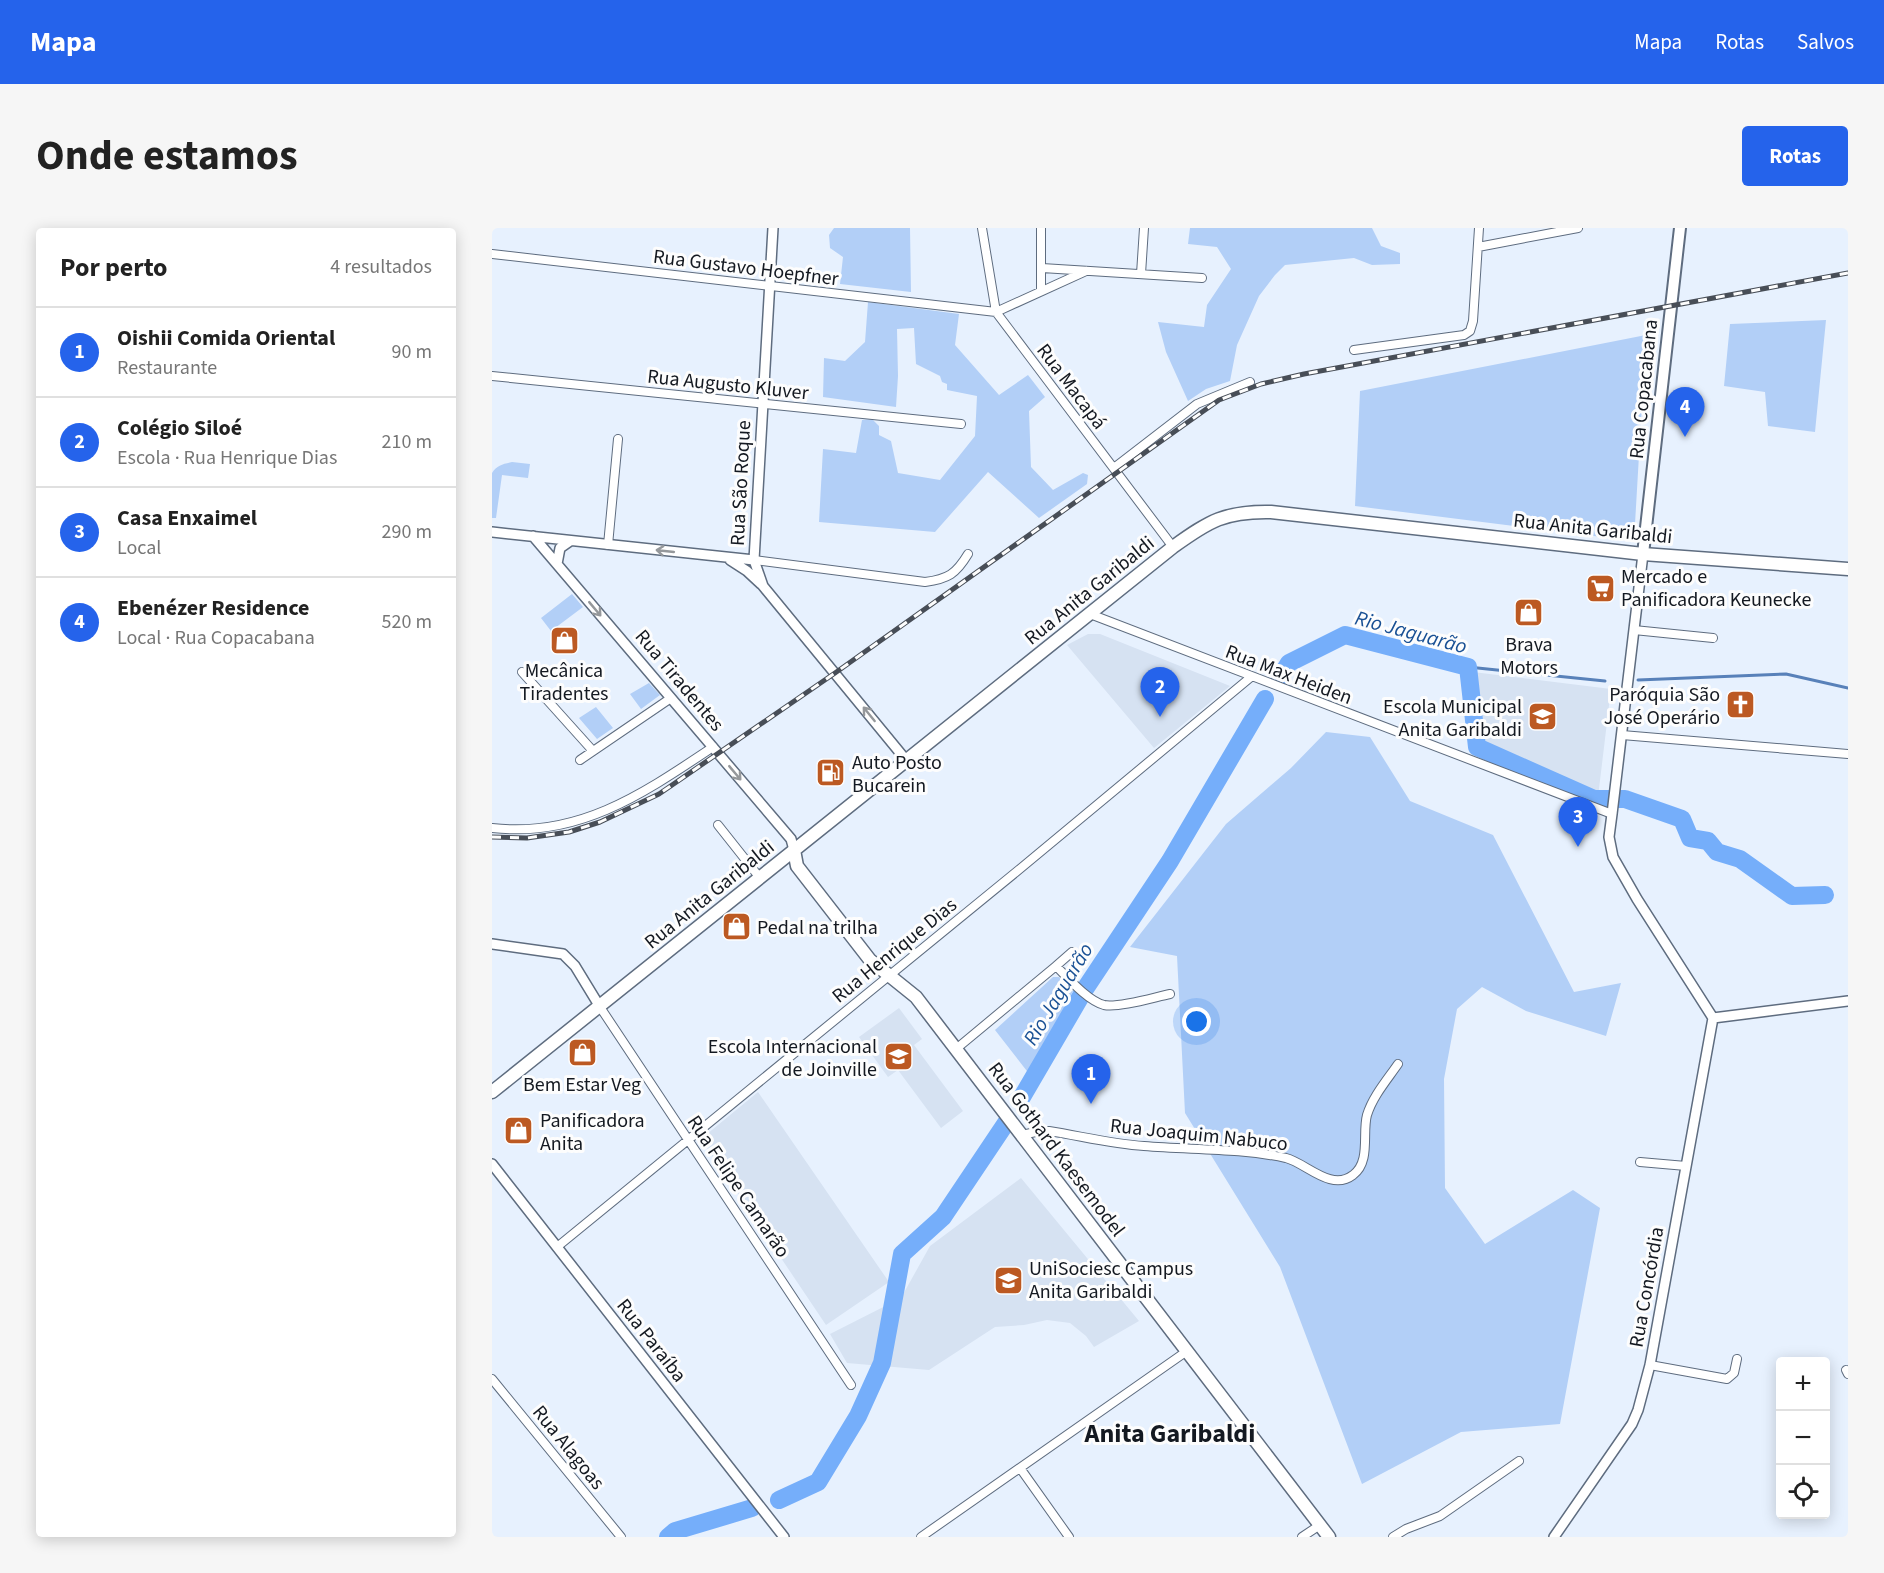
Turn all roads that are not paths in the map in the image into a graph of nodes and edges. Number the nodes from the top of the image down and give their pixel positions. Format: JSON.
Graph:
{"nodes":[{"id":1,"x":773,"y":228,"type":"edge"},
{"id":2,"x":982,"y":228,"type":"edge"},
{"id":3,"x":1041,"y":228,"type":"edge"},
{"id":4,"x":1144,"y":228,"type":"edge"},
{"id":5,"x":1479,"y":228,"type":"edge"},
{"id":6,"x":1578,"y":228,"type":"edge"},
{"id":7,"x":1680,"y":228,"type":"edge"},
{"id":8,"x":1478,"y":248,"type":"junction"},
{"id":9,"x":492,"y":254,"type":"edge"},
{"id":10,"x":1042,"y":268,"type":"junction"},
{"id":11,"x":1086,"y":271,"type":"junction"},
{"id":12,"x":1141,"y":274,"type":"junction"},
{"id":13,"x":1202,"y":278,"type":"dead end"},
{"id":14,"x":769,"y":286,"type":"junction"},
{"id":15,"x":1041,"y":291,"type":"junction"},
{"id":16,"x":996,"y":312,"type":"junction"},
{"id":17,"x":1354,"y":350,"type":"dead end"},
{"id":18,"x":492,"y":376,"type":"edge"},
{"id":19,"x":1250,"y":382,"type":"dead end"},
{"id":20,"x":762,"y":404,"type":"junction"},
{"id":21,"x":961,"y":424,"type":"dead end"},
{"id":22,"x":618,"y":439,"type":"dead end"},
{"id":23,"x":1114,"y":468,"type":"junction"},
{"id":24,"x":492,"y":532,"type":"edge"},
{"id":25,"x":533,"y":537,"type":"junction"},
{"id":26,"x":570,"y":541,"type":"junction"},
{"id":27,"x":608,"y":545,"type":"junction"},
{"id":28,"x":1173,"y":547,"type":"junction"},
{"id":29,"x":968,"y":554,"type":"dead end"},
{"id":30,"x":1643,"y":554,"type":"junction"},
{"id":31,"x":723,"y":557,"type":"junction"},
{"id":32,"x":754,"y":560,"type":"junction"},
{"id":33,"x":557,"y":564,"type":"junction"},
{"id":34,"x":1848,"y":569,"type":"edge"},
{"id":35,"x":763,"y":586,"type":"junction"},
{"id":36,"x":1090,"y":614,"type":"junction"},
{"id":37,"x":1634,"y":630,"type":"junction"},
{"id":38,"x":1713,"y":638,"type":"dead end"},
{"id":39,"x":522,"y":672,"type":"dead end"},
{"id":40,"x":1251,"y":677,"type":"junction"},
{"id":41,"x":671,"y":698,"type":"junction"},
{"id":42,"x":1622,"y":735,"type":"junction"},
{"id":43,"x":713,"y":747,"type":"junction"},
{"id":44,"x":593,"y":751,"type":"junction"},
{"id":45,"x":1848,"y":754,"type":"edge"},
{"id":46,"x":580,"y":760,"type":"dead end"},
{"id":47,"x":906,"y":760,"type":"junction"},
{"id":48,"x":1612,"y":809,"type":"junction"},
{"id":49,"x":718,"y":825,"type":"dead end"},
{"id":50,"x":492,"y":828,"type":"edge"},
{"id":51,"x":794,"y":850,"type":"junction"},
{"id":52,"x":760,"y":878,"type":"junction"},
{"id":53,"x":492,"y":944,"type":"edge"},
{"id":54,"x":1072,"y":952,"type":"dead end"},
{"id":55,"x":1056,"y":966,"type":"junction"},
{"id":56,"x":891,"y":974,"type":"junction"},
{"id":57,"x":1170,"y":994,"type":"dead end"},
{"id":58,"x":1848,"y":1001,"type":"edge"},
{"id":59,"x":600,"y":1006,"type":"junction"},
{"id":60,"x":1713,"y":1018,"type":"junction"},
{"id":61,"x":956,"y":1049,"type":"junction"},
{"id":62,"x":1398,"y":1064,"type":"dead end"},
{"id":63,"x":492,"y":1092,"type":"edge"},
{"id":64,"x":1022,"y":1135,"type":"junction"},
{"id":65,"x":688,"y":1140,"type":"junction"},
{"id":66,"x":1640,"y":1162,"type":"dead end"},
{"id":67,"x":492,"y":1164,"type":"edge"},
{"id":68,"x":1686,"y":1166,"type":"junction"},
{"id":69,"x":557,"y":1247,"type":"junction"},
{"id":70,"x":1187,"y":1351,"type":"junction"},
{"id":71,"x":1737,"y":1359,"type":"dead end"},
{"id":72,"x":1650,"y":1365,"type":"junction"},
{"id":73,"x":492,"y":1379,"type":"edge"},
{"id":74,"x":851,"y":1385,"type":"dead end"},
{"id":75,"x":1519,"y":1461,"type":"dead end"},
{"id":76,"x":1020,"y":1468,"type":"junction"},
{"id":77,"x":1320,"y":1525,"type":"junction"},
{"id":78,"x":621,"y":1537,"type":"edge"},
{"id":79,"x":784,"y":1537,"type":"edge"},
{"id":80,"x":921,"y":1537,"type":"edge"},
{"id":81,"x":1069,"y":1537,"type":"edge"},
{"id":82,"x":1302,"y":1537,"type":"edge"},
{"id":83,"x":1329,"y":1537,"type":"edge"},
{"id":84,"x":1393,"y":1537,"type":"edge"},
{"id":85,"x":1554,"y":1537,"type":"edge"}],
"edges":[{"from":1,"to":14,"type":"street","name":"Rua São Roque"},
{"from":2,"to":16,"type":"street","name":"Rua Macapá"},
{"from":3,"to":10,"type":"street"},
{"from":4,"to":12,"type":"street"},
{"from":5,"to":8,"type":"street"},
{"from":6,"to":8,"type":"street"},
{"from":7,"to":30,"type":"main road","name":"Rua Copacabana"},
{"from":8,"to":17,"type":"street"},
{"from":9,"to":14,"type":"street","name":"Rua Gustavo Hoepfner"},
{"from":10,"to":11,"type":"street"},
{"from":10,"to":15,"type":"street"},
{"from":11,"to":12,"type":"street"},
{"from":11,"to":15,"type":"street"},
{"from":12,"to":13,"type":"street"},
{"from":14,"to":16,"type":"street","name":"Rua Gustavo Hoepfner"},
{"from":14,"to":20,"type":"street","name":"Rua São Roque"},
{"from":15,"to":16,"type":"street"},
{"from":16,"to":23,"type":"street","name":"Rua Macapá"},
{"from":18,"to":20,"type":"street","name":"Rua Augusto Kluver"},
{"from":19,"to":23,"type":"street"},
{"from":20,"to":21,"type":"street","name":"Rua Augusto Kluver"},
{"from":20,"to":32,"type":"street","name":"Rua São Roque"},
{"from":22,"to":27,"type":"street"},
{"from":23,"to":28,"type":"street","name":"Rua Macapá"},
{"from":24,"to":25,"type":"street"},
{"from":25,"to":26,"type":"street"},
{"from":25,"to":33,"type":"street","name":"Rua Tiradentes"},
{"from":26,"to":27,"type":"street"},
{"from":26,"to":33,"type":"street"},
{"from":31,"to":27,"type":"street","one_way":true},
{"from":28,"to":30,"type":"main road","name":"Rua Anita Garibaldi"},
{"from":28,"to":36,"type":"main road","name":"Rua Anita Garibaldi"},
{"from":29,"to":32,"type":"street"},
{"from":30,"to":34,"type":"main road","name":"Rua Anita Garibaldi"},
{"from":30,"to":37,"type":"street"},
{"from":31,"to":32,"type":"street"},
{"from":31,"to":35,"type":"street"},
{"from":32,"to":35,"type":"street","name":"Rua São Roque"},
{"from":33,"to":41,"type":"street","name":"Rua Tiradentes","one_way":true},
{"from":47,"to":35,"type":"street","name":"Rua São Roque","one_way":true},
{"from":36,"to":40,"type":"street","name":"Rua Max Heiden"},
{"from":36,"to":47,"type":"main road","name":"Rua Anita Garibaldi"},
{"from":37,"to":38,"type":"street"},
{"from":37,"to":42,"type":"street"},
{"from":39,"to":44,"type":"street"},
{"from":40,"to":48,"type":"street","name":"Rua Max Heiden"},
{"from":40,"to":56,"type":"street","name":"Rua Henrique Dias"},
{"from":41,"to":43,"type":"street","name":"Rua Tiradentes"},
{"from":41,"to":44,"type":"street"},
{"from":42,"to":45,"type":"street"},
{"from":42,"to":48,"type":"street"},
{"from":43,"to":50,"type":"street"},
{"from":43,"to":51,"type":"street","name":"Rua Tiradentes","one_way":true},
{"from":44,"to":46,"type":"street"},
{"from":47,"to":51,"type":"main road","name":"Rua Anita Garibaldi"},
{"from":48,"to":60,"type":"street"},
{"from":49,"to":52,"type":"street"},
{"from":51,"to":52,"type":"main road","name":"Rua Anita Garibaldi"},
{"from":51,"to":56,"type":"main road","name":"Rua Gothard Kaesemodel"},
{"from":52,"to":59,"type":"main road","name":"Rua Anita Garibaldi"},
{"from":53,"to":59,"type":"street"},
{"from":54,"to":55,"type":"street"},
{"from":55,"to":57,"type":"street"},
{"from":55,"to":61,"type":"street"},
{"from":56,"to":61,"type":"main road","name":"Rua Gothard Kaesemodel"},
{"from":56,"to":65,"type":"street","name":"Rua Henrique Dias"},
{"from":58,"to":60,"type":"street"},
{"from":59,"to":63,"type":"main road","name":"Rua Anita Garibaldi"},
{"from":59,"to":65,"type":"street","name":"Rua Felipe Camarão"},
{"from":60,"to":68,"type":"street","name":"Rua Concórdia"},
{"from":61,"to":64,"type":"main road","name":"Rua Gothard Kaesemodel"},
{"from":62,"to":64,"type":"street","name":"Rua Joaquim Nabuco"},
{"from":64,"to":70,"type":"main road","name":"Rua Gothard Kaesemodel"},
{"from":65,"to":69,"type":"street","name":"Rua Henrique Dias"},
{"from":65,"to":74,"type":"street","name":"Rua Felipe Camarão"},
{"from":66,"to":68,"type":"street"},
{"from":67,"to":69,"type":"street","name":"Rua Paraíba"},
{"from":68,"to":72,"type":"street","name":"Rua Concórdia"},
{"from":69,"to":79,"type":"street","name":"Rua Paraíba"},
{"from":70,"to":76,"type":"street"},
{"from":70,"to":77,"type":"main road","name":"Rua Gothard Kaesemodel"},
{"from":71,"to":72,"type":"street"},
{"from":72,"to":85,"type":"street","name":"Rua Concórdia"},
{"from":73,"to":78,"type":"street","name":"Rua Alagoas"},
{"from":75,"to":84,"type":"street"},
{"from":76,"to":80,"type":"street"},
{"from":76,"to":81,"type":"street"},
{"from":77,"to":82,"type":"street"},
{"from":77,"to":83,"type":"main road","name":"Rua Gothard Kaesemodel"}]}
